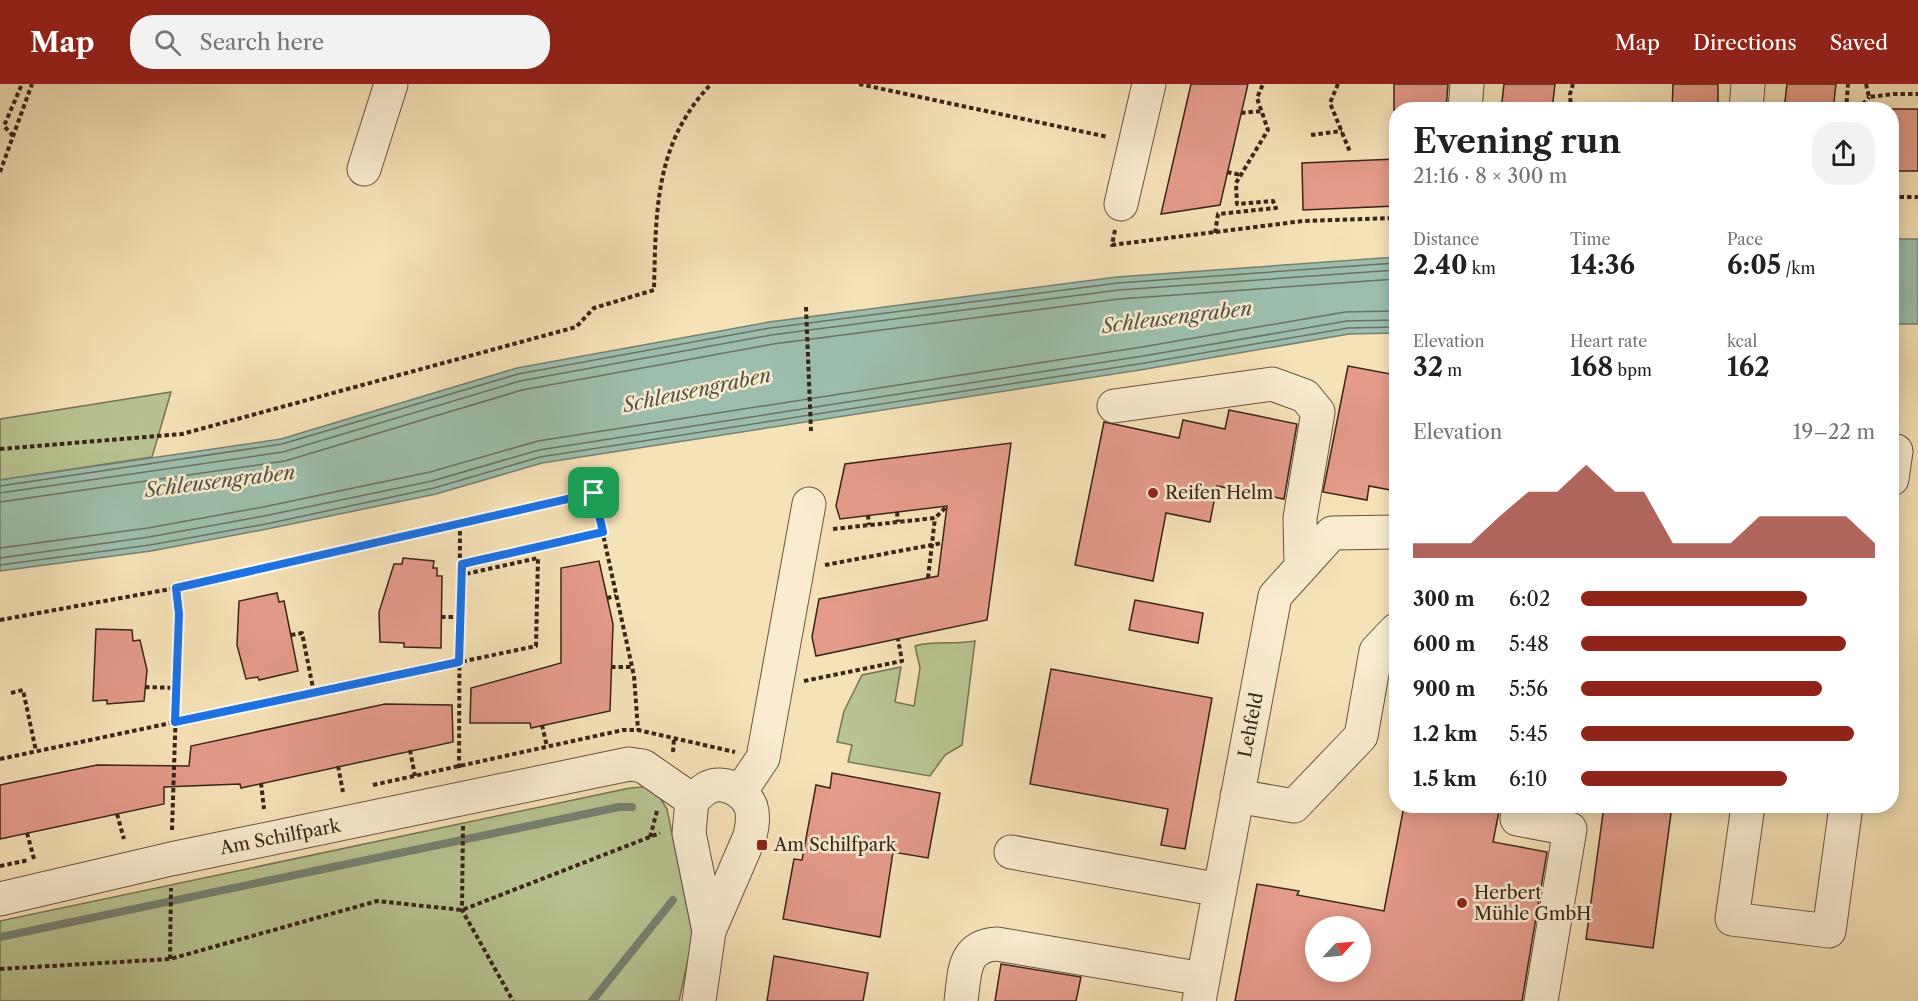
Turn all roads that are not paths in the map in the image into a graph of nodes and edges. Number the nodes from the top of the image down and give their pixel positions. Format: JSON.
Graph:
{"nodes":[{"id":1,"x":391,"y":84,"type":"edge"},
{"id":2,"x":1149,"y":84,"type":"edge"},
{"id":3,"x":1467,"y":84,"type":"edge"},
{"id":4,"x":1748,"y":84,"type":"edge"},
{"id":5,"x":1466,"y":102,"type":"edge"},
{"id":6,"x":1747,"y":102,"type":"edge"},
{"id":7,"x":364,"y":169,"type":"dead end"},
{"id":8,"x":1121,"y":204,"type":"dead end"},
{"id":9,"x":1114,"y":406,"type":"dead end"},
{"id":10,"x":809,"y":504,"type":"dead end"},
{"id":11,"x":1389,"y":532,"type":"edge"},
{"id":12,"x":1301,"y":567,"type":"junction"},
{"id":13,"x":1389,"y":637,"type":"edge"},
{"id":14,"x":740,"y":792,"type":"junction"},
{"id":15,"x":1237,"y":796,"type":"junction"},
{"id":16,"x":692,"y":800,"type":"junction"},
{"id":17,"x":1518,"y":813,"type":"edge"},
{"id":18,"x":1747,"y":813,"type":"edge"},
{"id":19,"x":1845,"y":813,"type":"edge"},
{"id":20,"x":1011,"y":852,"type":"dead end"},
{"id":21,"x":1220,"y":890,"type":"junction"},
{"id":22,"x":0,"y":899,"type":"edge"},
{"id":23,"x":709,"y":931,"type":"junction"},
{"id":24,"x":1201,"y":990,"type":"edge"},
{"id":25,"x":699,"y":1001,"type":"edge"},
{"id":26,"x":961,"y":1001,"type":"edge"},
{"id":27,"x":1541,"y":1001,"type":"edge"}],
"edges":[{"from":1,"to":7,"type":"street"},
{"from":2,"to":8,"type":"street"},
{"from":3,"to":5,"type":"street"},
{"from":4,"to":6,"type":"street"},
{"from":9,"to":12,"type":"street"},
{"from":10,"to":14,"type":"street"},
{"from":11,"to":12,"type":"street","name":"Lehfeld"},
{"from":12,"to":15,"type":"street","name":"Lehfeld"},
{"from":13,"to":15,"type":"street"},
{"from":14,"to":16,"type":"street"},
{"from":14,"to":23,"type":"street"},
{"from":15,"to":21,"type":"street","name":"Lehfeld"},
{"from":16,"to":22,"type":"street","name":"Am Schilfpark"},
{"from":16,"to":23,"type":"street"},
{"from":17,"to":27,"type":"street"},
{"from":18,"to":19,"type":"street"},
{"from":20,"to":21,"type":"street"},
{"from":21,"to":24,"type":"street","name":"Lehfeld"},
{"from":23,"to":25,"type":"street"},
{"from":24,"to":26,"type":"street"}]}
